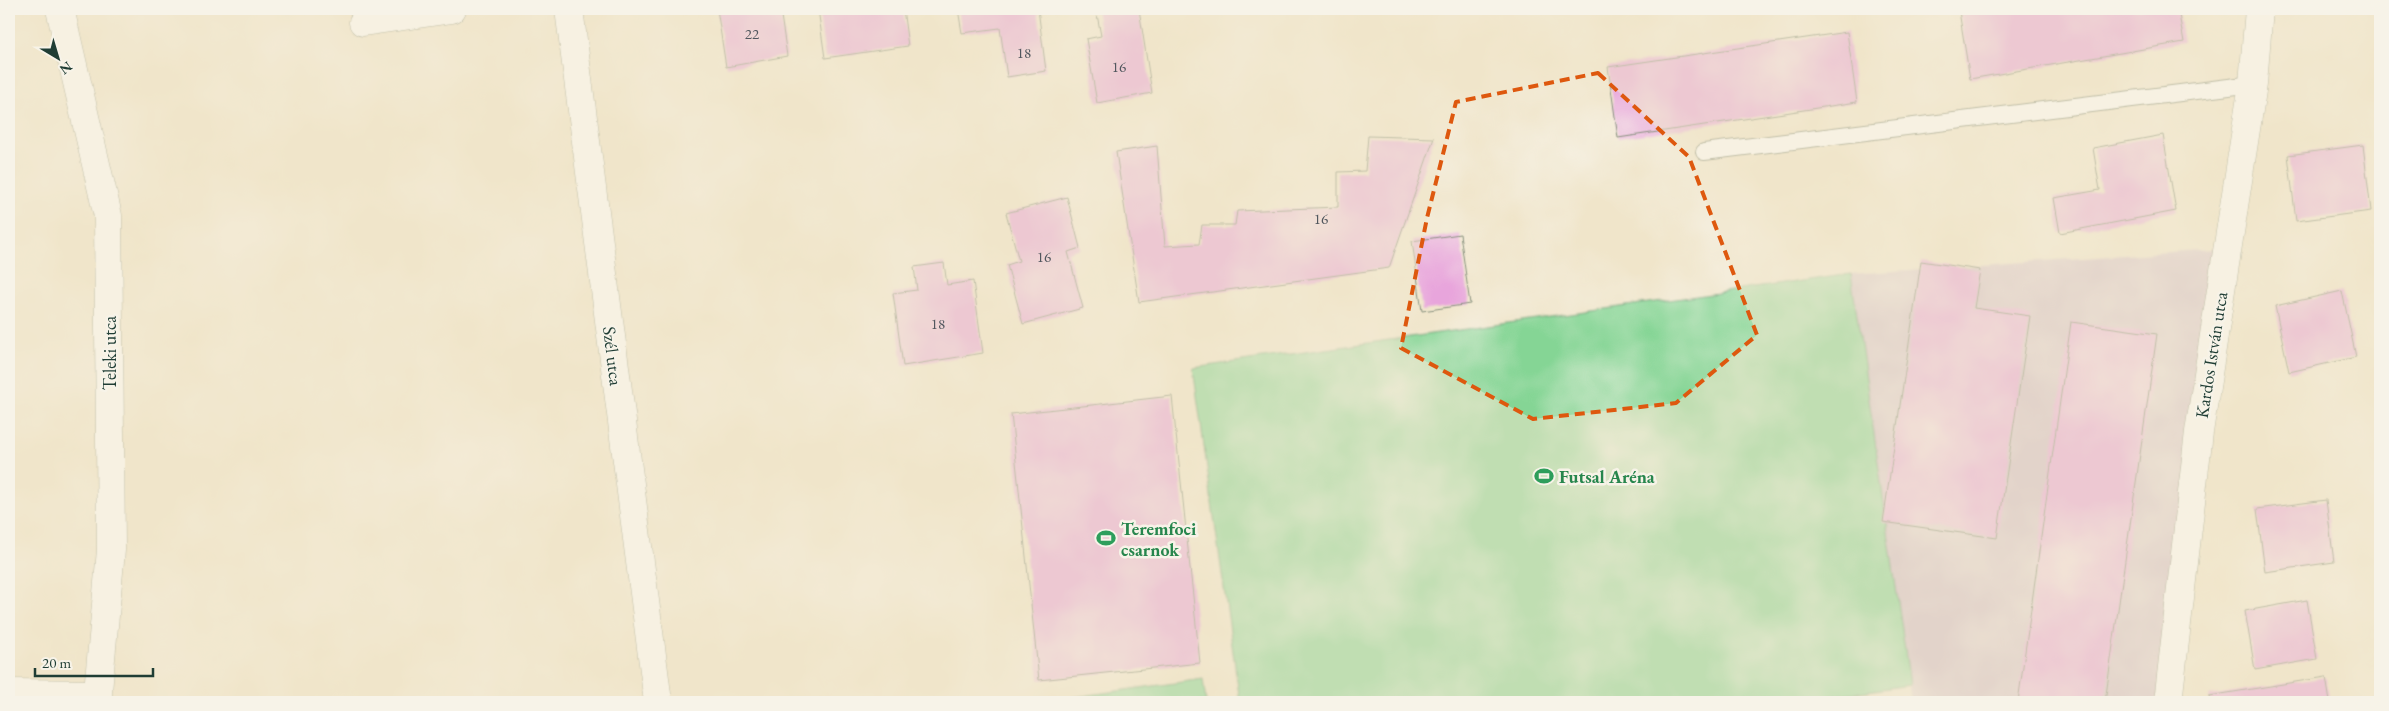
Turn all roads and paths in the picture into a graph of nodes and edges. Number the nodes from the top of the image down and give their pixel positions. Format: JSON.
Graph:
{"nodes":[{"id":1,"x":60,"y":9,"type":"edge"},
{"id":2,"x":452,"y":9,"type":"edge"},
{"id":3,"x":569,"y":9,"type":"edge"},
{"id":4,"x":2260,"y":9,"type":"edge"},
{"id":5,"x":364,"y":22,"type":"dead end"},
{"id":6,"x":2252,"y":84,"type":"junction"},
{"id":7,"x":1704,"y":152,"type":"dead end"},
{"id":8,"x":9,"y":693,"type":"edge"},
{"id":9,"x":97,"y":698,"type":"edge"},
{"id":10,"x":658,"y":702,"type":"edge"},
{"id":11,"x":2168,"y":702,"type":"edge"}],
"edges":[{"from":1,"to":9,"type":"street","name":"Teleki utca"},
{"from":2,"to":5,"type":"street"},
{"from":3,"to":10,"type":"street","name":"Szél utca"},
{"from":4,"to":6,"type":"street","name":"Kardos István utca"},
{"from":6,"to":7,"type":"lane"},
{"from":6,"to":11,"type":"street","name":"Kardos István utca"},
{"from":8,"to":9,"type":"street"}]}
